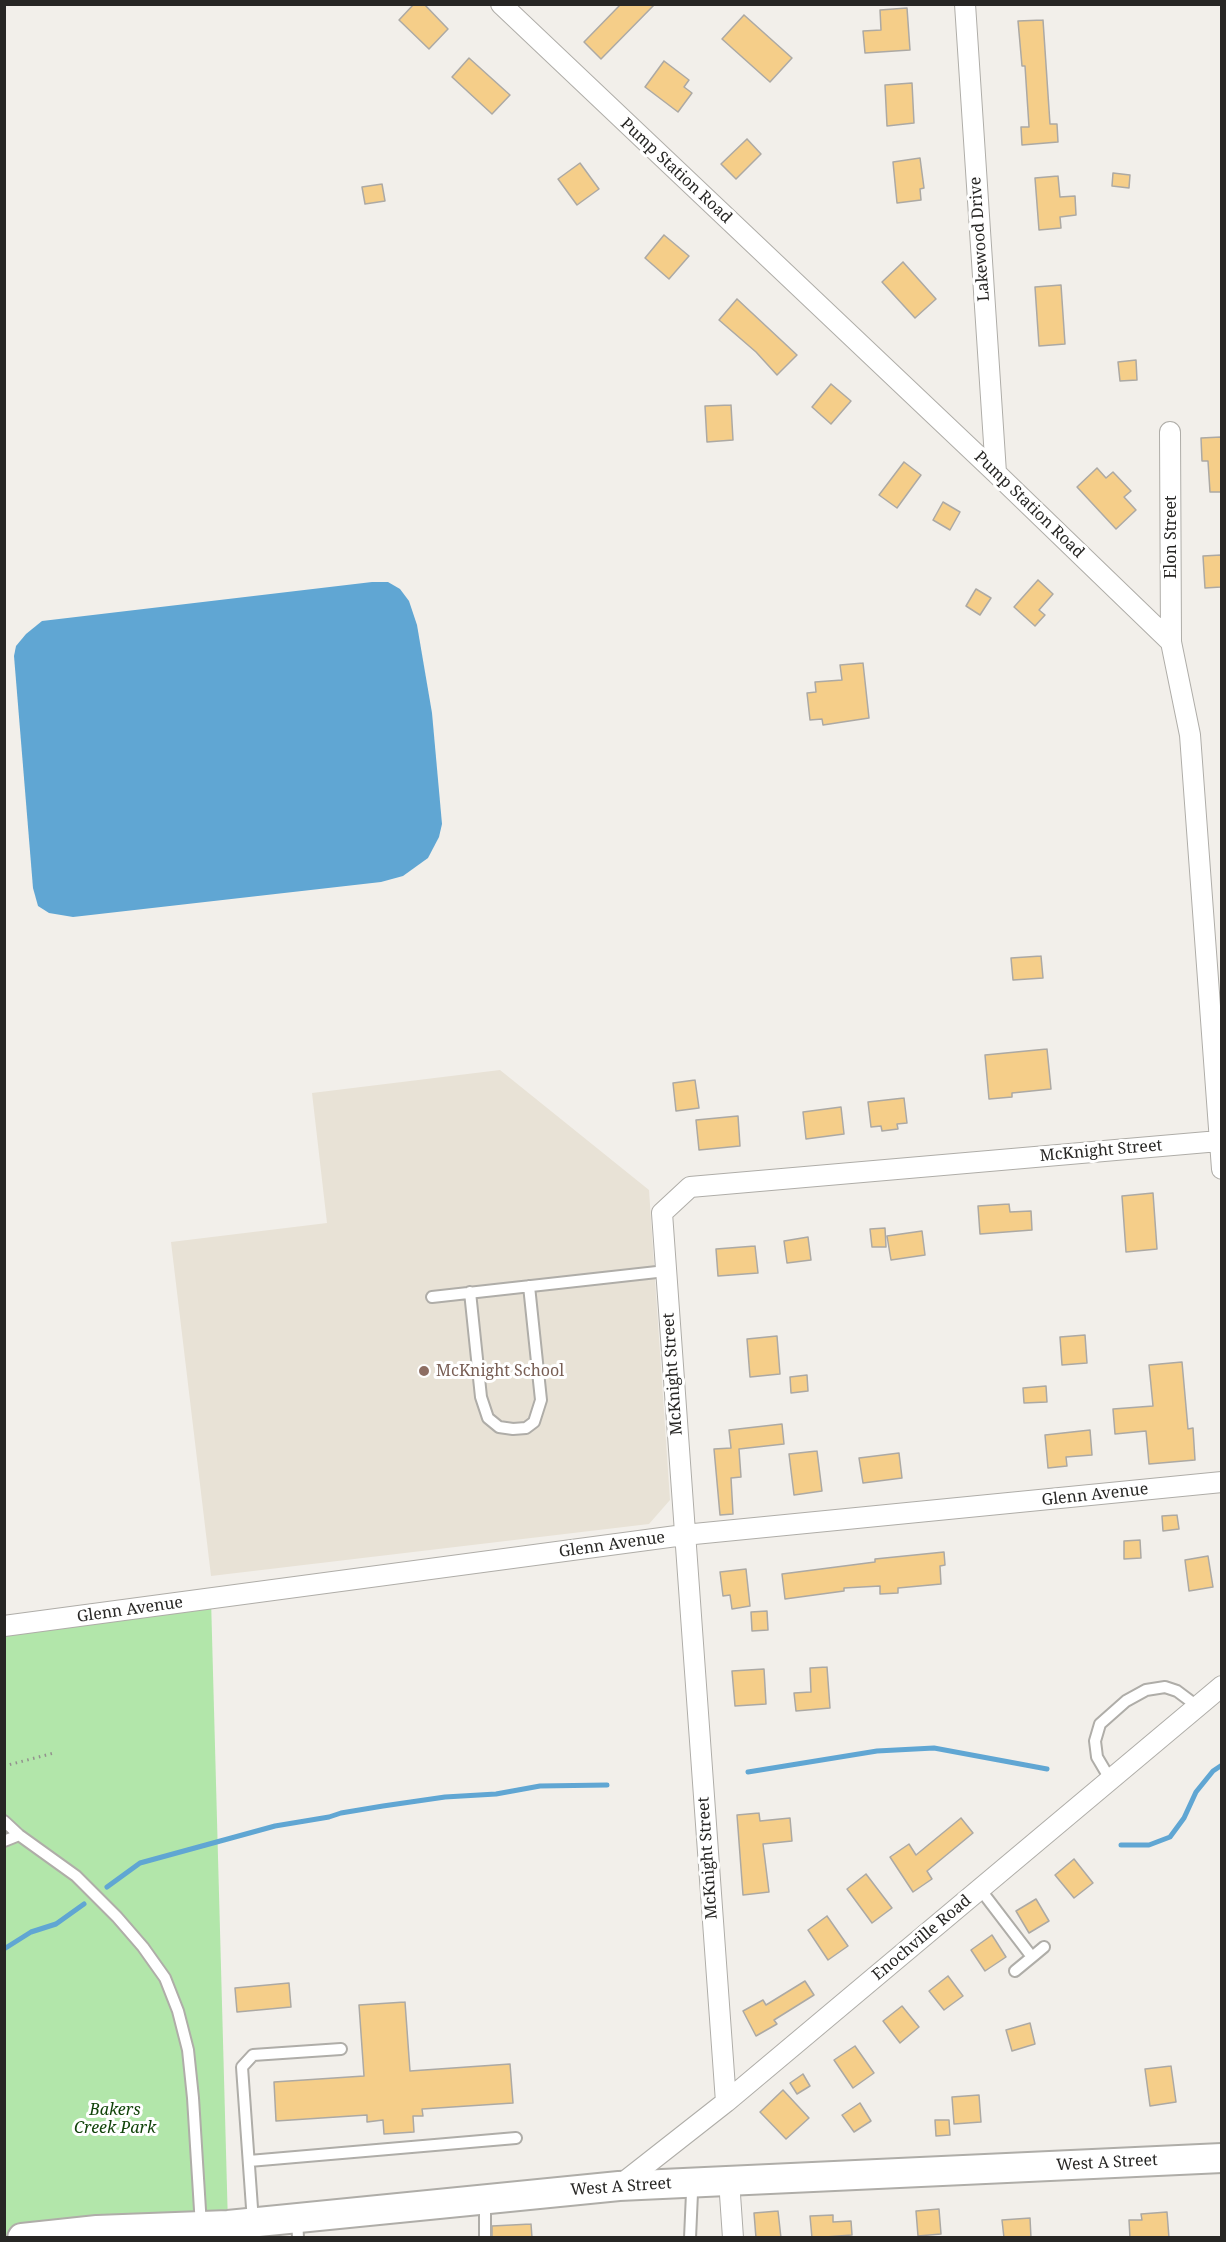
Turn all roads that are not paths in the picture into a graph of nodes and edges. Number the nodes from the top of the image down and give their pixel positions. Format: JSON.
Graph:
{"nodes":[{"id":1,"x":501,"y":4,"type":"edge"},
{"id":2,"x":964,"y":4,"type":"edge"},
{"id":3,"x":1170,"y":432,"type":"dead end"},
{"id":4,"x":996,"y":473,"type":"junction"},
{"id":5,"x":1172,"y":642,"type":"junction"},
{"id":6,"x":1219,"y":1141,"type":"junction"},
{"id":7,"x":1221,"y":1169,"type":"edge"},
{"id":8,"x":666,"y":1271,"type":"junction"},
{"id":9,"x":529,"y":1286,"type":"junction"},
{"id":10,"x":470,"y":1292,"type":"junction"},
{"id":11,"x":432,"y":1297,"type":"dead end"},
{"id":12,"x":1221,"y":1482,"type":"edge"},
{"id":13,"x":684,"y":1535,"type":"junction"},
{"id":14,"x":4,"y":1626,"type":"edge"},
{"id":15,"x":1221,"y":1686,"type":"edge"},
{"id":16,"x":1197,"y":1706,"type":"junction"},
{"id":17,"x":1110,"y":1779,"type":"junction"},
{"id":18,"x":4,"y":1821,"type":"edge"},
{"id":19,"x":19,"y":1835,"type":"junction"},
{"id":20,"x":4,"y":1841,"type":"edge"},
{"id":21,"x":980,"y":1889,"type":"junction"},
{"id":22,"x":1044,"y":1947,"type":"dead end"},
{"id":23,"x":1032,"y":1957,"type":"junction"},
{"id":24,"x":1015,"y":1971,"type":"dead end"},
{"id":25,"x":341,"y":2049,"type":"dead end"},
{"id":26,"x":726,"y":2102,"type":"junction"},
{"id":27,"x":516,"y":2138,"type":"dead end"},
{"id":28,"x":1221,"y":2158,"type":"edge"},
{"id":29,"x":249,"y":2161,"type":"junction"},
{"id":30,"x":729,"y":2180,"type":"junction"},
{"id":31,"x":690,"y":2182,"type":"junction"},
{"id":32,"x":619,"y":2186,"type":"junction"},
{"id":33,"x":485,"y":2199,"type":"junction"},
{"id":34,"x":227,"y":2228,"type":"edge"},
{"id":35,"x":297,"y":2228,"type":"edge"},
{"id":36,"x":22,"y":2238,"type":"edge"},
{"id":37,"x":485,"y":2238,"type":"edge"},
{"id":38,"x":690,"y":2238,"type":"edge"},
{"id":39,"x":733,"y":2238,"type":"edge"}],
"edges":[{"from":1,"to":4,"type":"street","name":"Pump Station Road"},
{"from":2,"to":4,"type":"street","name":"Lakewood Drive"},
{"from":3,"to":5,"type":"street","name":"Elon Street"},
{"from":4,"to":5,"type":"street","name":"Pump Station Road"},
{"from":5,"to":6,"type":"street"},
{"from":6,"to":7,"type":"street"},
{"from":6,"to":8,"type":"street","name":"McKnight Street"},
{"from":8,"to":9,"type":"lane"},
{"from":8,"to":13,"type":"street","name":"McKnight Street"},
{"from":9,"to":10,"type":"lane"},
{"from":9,"to":10,"type":"lane"},
{"from":10,"to":11,"type":"lane"},
{"from":12,"to":13,"type":"street","name":"Glenn Avenue"},
{"from":13,"to":14,"type":"street","name":"Glenn Avenue"},
{"from":13,"to":26,"type":"street","name":"McKnight Street"},
{"from":15,"to":16,"type":"street","name":"Enochville Road"},
{"from":16,"to":17,"type":"street","name":"Enochville Road"},
{"from":16,"to":17,"type":"lane"},
{"from":17,"to":21,"type":"street","name":"Enochville Road"},
{"from":18,"to":19,"type":"lane"},
{"from":19,"to":20,"type":"lane"},
{"from":19,"to":34,"type":"lane"},
{"from":21,"to":23,"type":"lane"},
{"from":21,"to":26,"type":"street","name":"Enochville Road"},
{"from":22,"to":23,"type":"lane"},
{"from":23,"to":24,"type":"lane"},
{"from":25,"to":29,"type":"lane"},
{"from":26,"to":32,"type":"street","name":"Enochville Road"},
{"from":27,"to":29,"type":"lane"},
{"from":28,"to":30,"type":"street","name":"West A Street"},
{"from":29,"to":34,"type":"lane"},
{"from":30,"to":31,"type":"street","name":"West A Street"},
{"from":30,"to":39,"type":"street"},
{"from":31,"to":32,"type":"street","name":"West A Street"},
{"from":31,"to":38,"type":"lane"},
{"from":32,"to":33,"type":"street","name":"West A Street"},
{"from":33,"to":35,"type":"street","name":"West A Street"},
{"from":33,"to":37,"type":"lane"},
{"from":34,"to":35,"type":"street","name":"West A Street"},
{"from":34,"to":36,"type":"street","name":"West A Street"}]}
